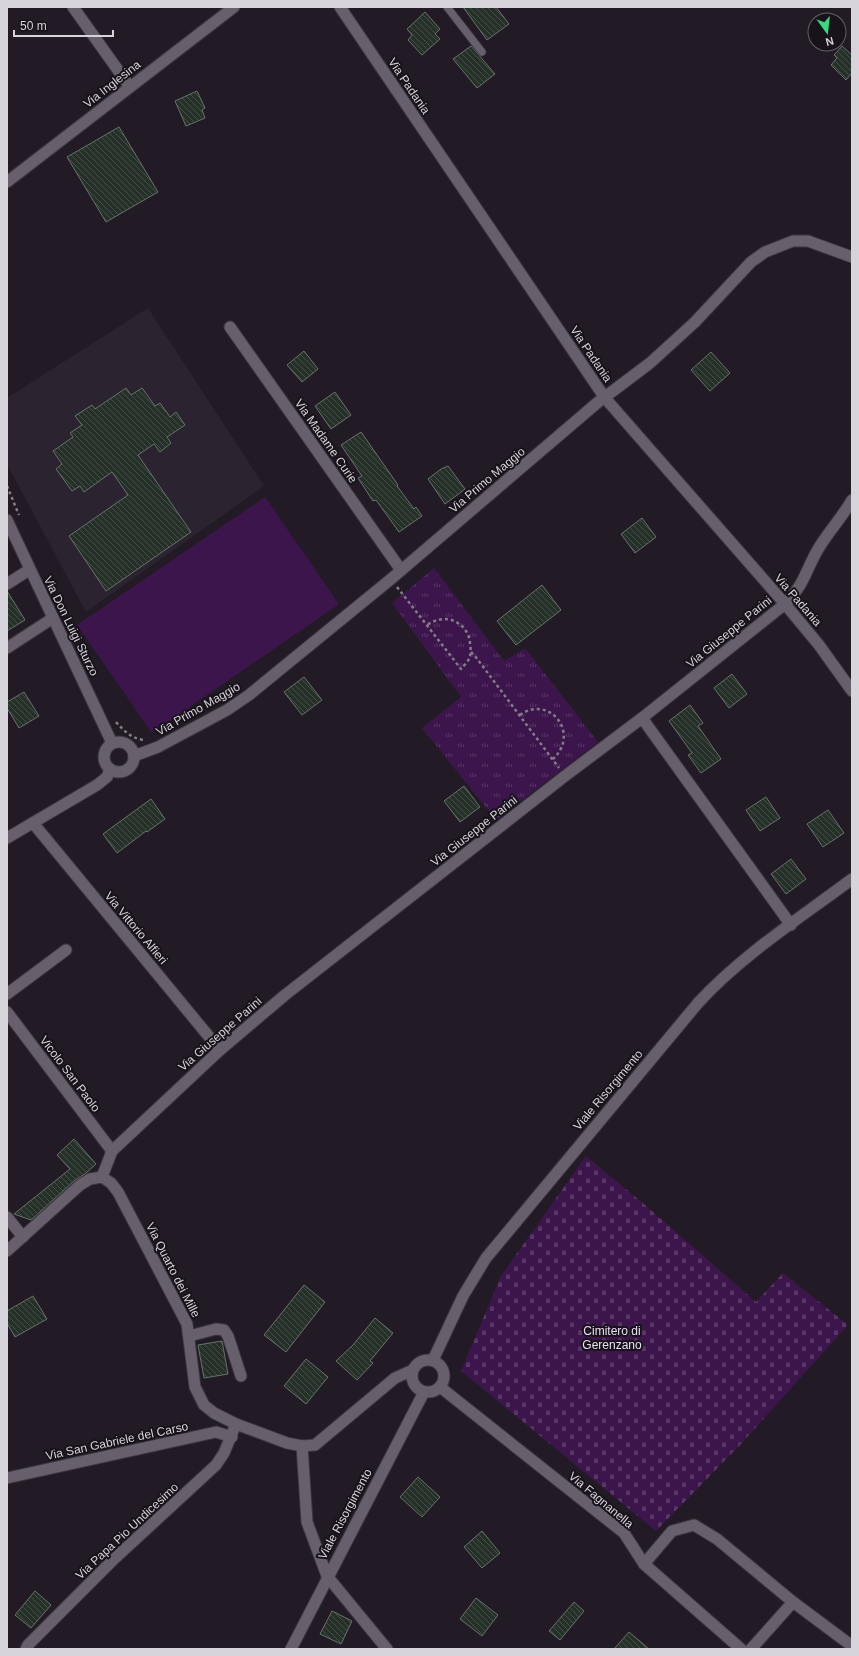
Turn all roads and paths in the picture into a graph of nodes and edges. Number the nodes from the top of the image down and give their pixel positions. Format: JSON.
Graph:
{"nodes":[{"id":1,"x":73,"y":7,"type":"edge"},
{"id":2,"x":234,"y":7,"type":"edge"},
{"id":3,"x":340,"y":7,"type":"edge"},
{"id":4,"x":447,"y":7,"type":"edge"},
{"id":5,"x":482,"y":52,"type":"dead end"},
{"id":6,"x":130,"y":87,"type":"junction"},
{"id":7,"x":7,"y":182,"type":"edge"},
{"id":8,"x":852,"y":257,"type":"edge"},
{"id":9,"x":230,"y":326,"type":"dead end"},
{"id":10,"x":605,"y":398,"type":"junction"},
{"id":11,"x":7,"y":486,"type":"edge"},
{"id":12,"x":852,"y":500,"type":"edge"},
{"id":13,"x":7,"y":520,"type":"edge"},
{"id":14,"x":22,"y":522,"type":"dead end"},
{"id":15,"x":29,"y":570,"type":"junction"},
{"id":16,"x":401,"y":570,"type":"junction"},
{"id":17,"x":391,"y":579,"type":"junction"},
{"id":18,"x":7,"y":584,"type":"edge"},
{"id":19,"x":785,"y":604,"type":"junction"},
{"id":20,"x":53,"y":618,"type":"junction"},
{"id":21,"x":427,"y":625,"type":"junction"},
{"id":22,"x":7,"y":648,"type":"edge"},
{"id":23,"x":471,"y":652,"type":"junction"},
{"id":24,"x":852,"y":691,"type":"edge"},
{"id":25,"x":520,"y":715,"type":"junction"},
{"id":26,"x":642,"y":718,"type":"junction"},
{"id":27,"x":114,"y":719,"type":"dead end"},
{"id":28,"x":112,"y":743,"type":"junction"},
{"id":29,"x":158,"y":747,"type":"junction"},
{"id":30,"x":134,"y":756,"type":"junction"},
{"id":31,"x":553,"y":759,"type":"junction"},
{"id":32,"x":110,"y":769,"type":"junction"},
{"id":33,"x":565,"y":776,"type":"junction"},
{"id":34,"x":33,"y":823,"type":"junction"},
{"id":35,"x":7,"y":838,"type":"edge"},
{"id":36,"x":852,"y":879,"type":"edge"},
{"id":37,"x":791,"y":925,"type":"junction"},
{"id":38,"x":66,"y":950,"type":"dead end"},
{"id":39,"x":7,"y":994,"type":"edge"},
{"id":40,"x":7,"y":1012,"type":"edge"},
{"id":41,"x":220,"y":1050,"type":"junction"},
{"id":42,"x":112,"y":1152,"type":"junction"},
{"id":43,"x":102,"y":1177,"type":"junction"},
{"id":44,"x":7,"y":1217,"type":"edge"},
{"id":45,"x":23,"y":1237,"type":"junction"},
{"id":46,"x":7,"y":1251,"type":"edge"},
{"id":47,"x":189,"y":1336,"type":"junction"},
{"id":48,"x":433,"y":1360,"type":"junction"},
{"id":49,"x":413,"y":1370,"type":"junction"},
{"id":50,"x":241,"y":1376,"type":"dead end"},
{"id":51,"x":440,"y":1387,"type":"junction"},
{"id":52,"x":424,"y":1392,"type":"junction"},
{"id":53,"x":236,"y":1424,"type":"junction"},
{"id":54,"x":232,"y":1437,"type":"junction"},
{"id":55,"x":302,"y":1446,"type":"junction"},
{"id":56,"x":7,"y":1478,"type":"edge"},
{"id":57,"x":644,"y":1564,"type":"junction"},
{"id":58,"x":327,"y":1576,"type":"junction"},
{"id":59,"x":793,"y":1602,"type":"junction"},
{"id":60,"x":852,"y":1646,"type":"edge"},
{"id":61,"x":26,"y":1649,"type":"edge"},
{"id":62,"x":291,"y":1649,"type":"edge"},
{"id":63,"x":387,"y":1649,"type":"edge"},
{"id":64,"x":741,"y":1649,"type":"edge"},
{"id":65,"x":751,"y":1649,"type":"edge"}],
"edges":[{"from":1,"to":6,"type":"street"},
{"from":2,"to":6,"type":"street","name":"Via Inglesina"},
{"from":3,"to":10,"type":"street","name":"Via Padania"},
{"from":4,"to":5,"type":"lane"},
{"from":6,"to":7,"type":"street","name":"Via Inglesina"},
{"from":8,"to":10,"type":"street","name":"Via Primo Maggio"},
{"from":9,"to":16,"type":"street","name":"Via Madame Curie"},
{"from":10,"to":16,"type":"street","name":"Via Primo Maggio"},
{"from":10,"to":19,"type":"street","name":"Via Padania"},
{"from":11,"to":14,"type":"path"},
{"from":12,"to":19,"type":"street","name":"Via Giuseppe Parini"},
{"from":13,"to":15,"type":"street","name":"Via Don Luigi Sturzo"},
{"from":15,"to":18,"type":"street"},
{"from":15,"to":20,"type":"street","name":"Via Don Luigi Sturzo"},
{"from":16,"to":17,"type":"street","name":"Via Primo Maggio"},
{"from":17,"to":21,"type":"path"},
{"from":17,"to":29,"type":"street","name":"Via Primo Maggio"},
{"from":19,"to":24,"type":"street","name":"Via Padania"},
{"from":19,"to":26,"type":"street","name":"Via Giuseppe Parini"},
{"from":20,"to":22,"type":"street"},
{"from":20,"to":28,"type":"street","name":"Via Don Luigi Sturzo"},
{"from":21,"to":23,"type":"path"},
{"from":21,"to":23,"type":"path"},
{"from":23,"to":25,"type":"path"},
{"from":25,"to":31,"type":"path"},
{"from":25,"to":31,"type":"path"},
{"from":26,"to":33,"type":"street","name":"Via Giuseppe Parini"},
{"from":26,"to":37,"type":"street"},
{"from":27,"to":29,"type":"path"},
{"from":28,"to":30,"type":"street"},
{"from":28,"to":32,"type":"street"},
{"from":29,"to":30,"type":"street","name":"Via Primo Maggio"},
{"from":30,"to":32,"type":"street"},
{"from":31,"to":33,"type":"path"},
{"from":32,"to":34,"type":"street"},
{"from":33,"to":41,"type":"street","name":"Via Giuseppe Parini"},
{"from":34,"to":35,"type":"street"},
{"from":34,"to":41,"type":"street","name":"Via Vittorio Alfieri"},
{"from":36,"to":37,"type":"street","name":"Viale Risorgimento"},
{"from":37,"to":48,"type":"street","name":"Viale Risorgimento"},
{"from":38,"to":39,"type":"street"},
{"from":40,"to":42,"type":"street","name":"Vicolo San Paolo"},
{"from":41,"to":42,"type":"street","name":"Via Giuseppe Parini"},
{"from":42,"to":43,"type":"street","name":"Via Giuseppe Parini"},
{"from":43,"to":45,"type":"street"},
{"from":43,"to":47,"type":"street","name":"Via Quarto dei Mille"},
{"from":44,"to":45,"type":"street"},
{"from":45,"to":46,"type":"street"},
{"from":47,"to":50,"type":"street"},
{"from":47,"to":53,"type":"street","name":"Via Quarto dei Mille"},
{"from":48,"to":49,"type":"street"},
{"from":48,"to":51,"type":"street"},
{"from":49,"to":52,"type":"street"},
{"from":49,"to":55,"type":"street"},
{"from":51,"to":52,"type":"street"},
{"from":51,"to":57,"type":"street","name":"Via Fagnanella"},
{"from":52,"to":58,"type":"street","name":"Viale Risorgimento"},
{"from":53,"to":54,"type":"street","name":"Via Papa Pio Undicesimo"},
{"from":53,"to":55,"type":"street","name":"Via Quarto dei Mille"},
{"from":54,"to":56,"type":"street","name":"Via San Gabriele del Carso"},
{"from":54,"to":61,"type":"street","name":"Via Papa Pio Undicesimo"},
{"from":55,"to":58,"type":"street"},
{"from":57,"to":59,"type":"street"},
{"from":57,"to":64,"type":"street","name":"Via Fagnanella"},
{"from":58,"to":62,"type":"street","name":"Viale Risorgimento"},
{"from":58,"to":63,"type":"street"},
{"from":59,"to":60,"type":"street"},
{"from":59,"to":65,"type":"street"}]}
